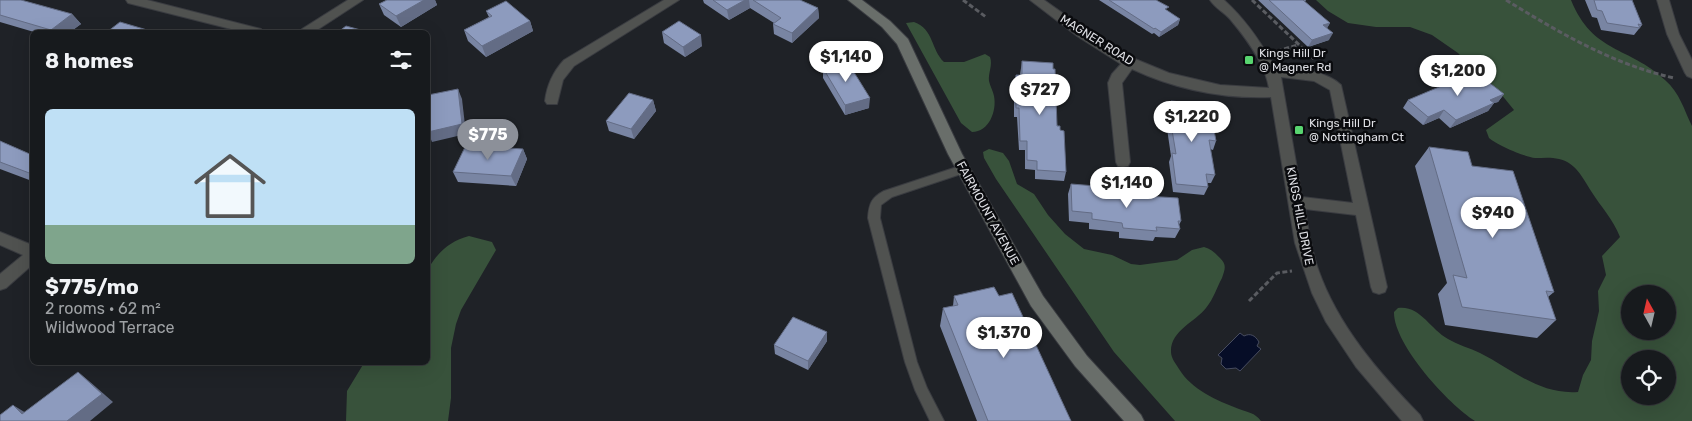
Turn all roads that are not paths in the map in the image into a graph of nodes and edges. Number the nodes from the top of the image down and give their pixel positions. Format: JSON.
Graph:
{"nodes":[{"id":1,"x":132,"y":0,"type":"edge"},
{"id":2,"x":357,"y":0,"type":"edge"},
{"id":3,"x":673,"y":0,"type":"edge"},
{"id":4,"x":854,"y":0,"type":"edge"},
{"id":5,"x":1036,"y":0,"type":"edge"},
{"id":6,"x":1216,"y":0,"type":"edge"},
{"id":7,"x":1663,"y":0,"type":"edge"},
{"id":8,"x":250,"y":30,"type":"edge"},
{"id":9,"x":309,"y":30,"type":"edge"},
{"id":10,"x":1130,"y":62,"type":"junction"},
{"id":11,"x":1272,"y":72,"type":"junction"},
{"id":12,"x":1692,"y":73,"type":"edge"},
{"id":13,"x":1278,"y":92,"type":"junction"},
{"id":14,"x":552,"y":100,"type":"dead end"},
{"id":15,"x":1123,"y":162,"type":"dead end"},
{"id":16,"x":963,"y":168,"type":"junction"},
{"id":17,"x":1296,"y":202,"type":"junction"},
{"id":18,"x":1361,"y":210,"type":"junction"},
{"id":19,"x":0,"y":238,"type":"edge"},
{"id":20,"x":30,"y":253,"type":"edge"},
{"id":21,"x":30,"y":256,"type":"edge"},
{"id":22,"x":0,"y":283,"type":"edge"},
{"id":23,"x":1379,"y":287,"type":"dead end"},
{"id":24,"x":937,"y":421,"type":"edge"},
{"id":25,"x":1135,"y":421,"type":"edge"},
{"id":26,"x":1414,"y":421,"type":"edge"}],
"edges":[{"from":1,"to":8,"type":"street"},
{"from":2,"to":9,"type":"street"},
{"from":3,"to":14,"type":"street"},
{"from":4,"to":16,"type":"street","name":"FAIRMOUNT AVENUE"},
{"from":5,"to":10,"type":"street","name":"MAGNER ROAD"},
{"from":6,"to":11,"type":"street","name":"KINGS HILL DRIVE"},
{"from":7,"to":12,"type":"street"},
{"from":10,"to":13,"type":"street","name":"MAGNER ROAD"},
{"from":10,"to":15,"type":"street"},
{"from":11,"to":13,"type":"street","name":"KINGS HILL DRIVE"},
{"from":11,"to":18,"type":"street"},
{"from":13,"to":17,"type":"street","name":"KINGS HILL DRIVE"},
{"from":16,"to":24,"type":"lane"},
{"from":16,"to":25,"type":"street","name":"FAIRMOUNT AVENUE"},
{"from":17,"to":18,"type":"street"},
{"from":17,"to":26,"type":"street","name":"KINGS HILL DRIVE"},
{"from":18,"to":23,"type":"street"},
{"from":19,"to":20,"type":"street"},
{"from":21,"to":22,"type":"street"}]}
